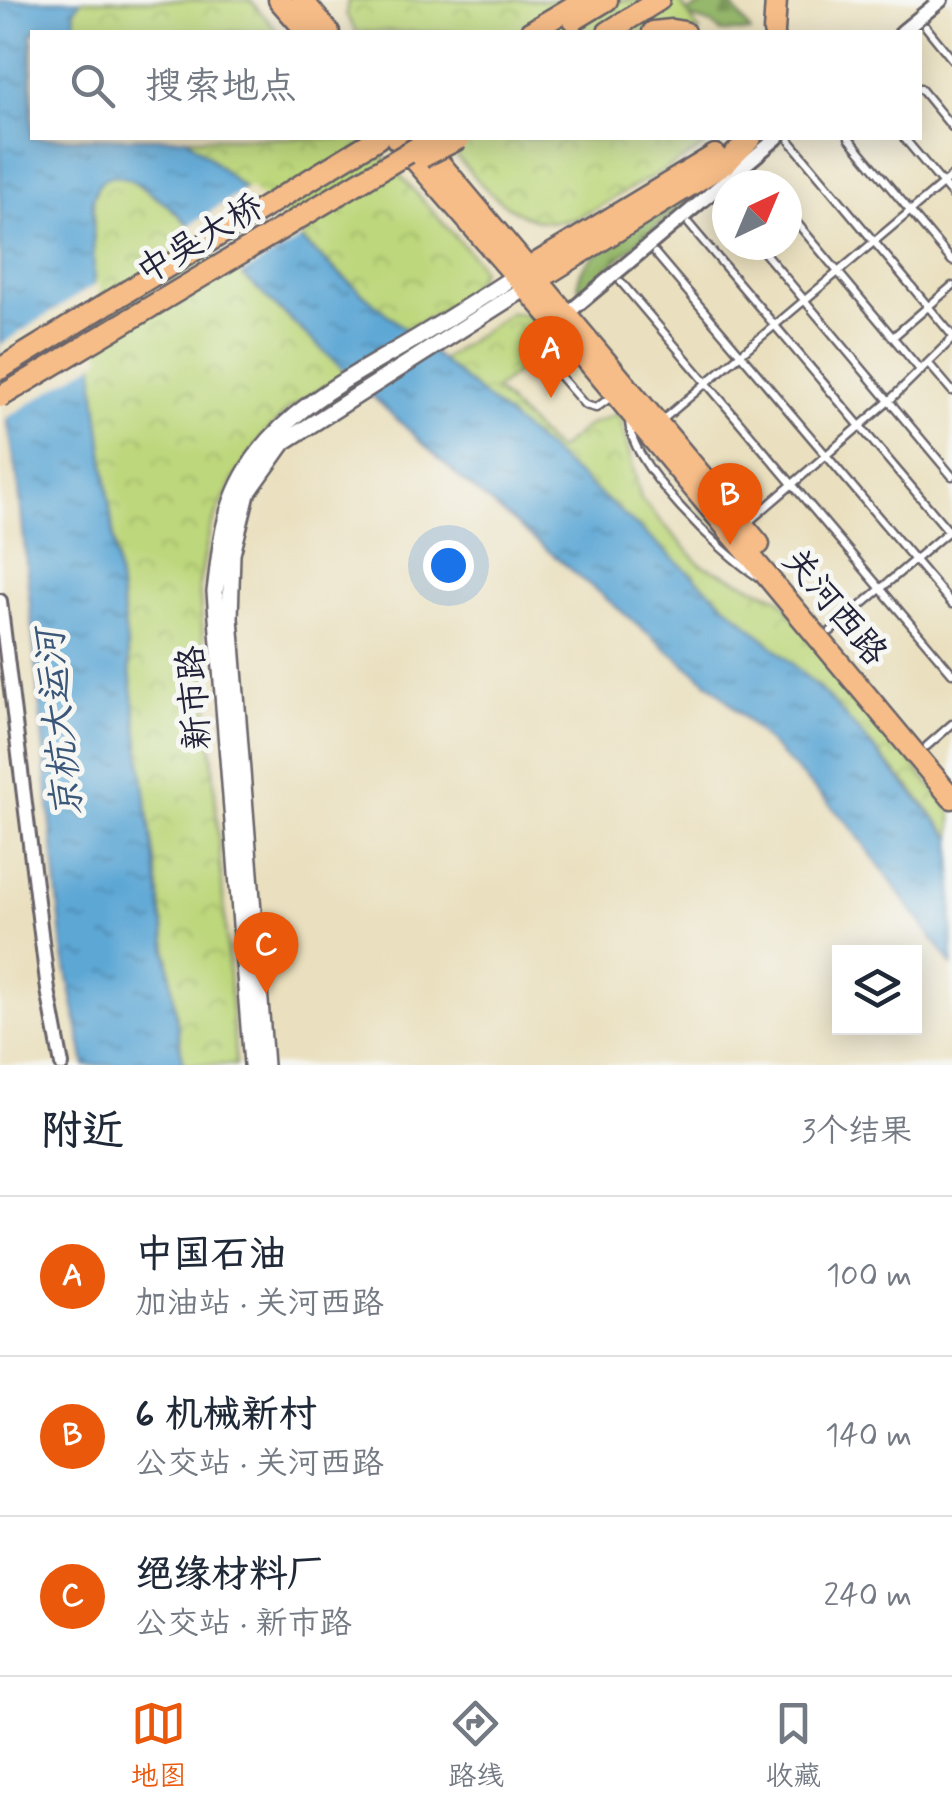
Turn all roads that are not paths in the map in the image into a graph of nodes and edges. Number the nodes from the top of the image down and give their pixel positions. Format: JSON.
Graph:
{"nodes":[{"id":1,"x":584,"y":0,"type":"edge"},
{"id":2,"x":607,"y":0,"type":"edge"},
{"id":3,"x":659,"y":0,"type":"edge"},
{"id":4,"x":776,"y":0,"type":"edge"},
{"id":5,"x":941,"y":0,"type":"edge"},
{"id":6,"x":294,"y":1,"type":"edge"},
{"id":7,"x":926,"y":28,"type":"dead end"},
{"id":8,"x":305,"y":30,"type":"edge"},
{"id":9,"x":327,"y":30,"type":"edge"},
{"id":10,"x":533,"y":30,"type":"edge"},
{"id":11,"x":556,"y":30,"type":"edge"},
{"id":12,"x":611,"y":30,"type":"edge"},
{"id":13,"x":774,"y":30,"type":"edge"},
{"id":14,"x":904,"y":30,"type":"edge"},
{"id":15,"x":952,"y":59,"type":"edge"},
{"id":16,"x":922,"y":90,"type":"edge"},
{"id":17,"x":952,"y":127,"type":"edge"},
{"id":18,"x":361,"y":140,"type":"edge"},
{"id":19,"x":375,"y":140,"type":"edge"},
{"id":20,"x":398,"y":140,"type":"edge"},
{"id":21,"x":420,"y":140,"type":"edge"},
{"id":22,"x":430,"y":140,"type":"edge"},
{"id":23,"x":456,"y":140,"type":"edge"},
{"id":24,"x":733,"y":140,"type":"edge"},
{"id":25,"x":749,"y":140,"type":"edge"},
{"id":26,"x":784,"y":140,"type":"edge"},
{"id":27,"x":851,"y":140,"type":"edge"},
{"id":28,"x":906,"y":140,"type":"edge"},
{"id":29,"x":952,"y":176,"type":"edge"},
{"id":30,"x":308,"y":181,"type":"junction"},
{"id":31,"x":942,"y":184,"type":"junction"},
{"id":32,"x":952,"y":196,"type":"edge"},
{"id":33,"x":320,"y":204,"type":"junction"},
{"id":34,"x":910,"y":210,"type":"junction"},
{"id":35,"x":689,"y":224,"type":"dead end"},
{"id":36,"x":802,"y":229,"type":"edge"},
{"id":37,"x":873,"y":241,"type":"junction"},
{"id":38,"x":655,"y":254,"type":"dead end"},
{"id":39,"x":771,"y":260,"type":"edge"},
{"id":40,"x":952,"y":261,"type":"edge"},
{"id":41,"x":838,"y":271,"type":"junction"},
{"id":42,"x":527,"y":278,"type":"junction"},
{"id":43,"x":621,"y":282,"type":"dead end"},
{"id":44,"x":952,"y":286,"type":"edge"},
{"id":45,"x":804,"y":300,"type":"junction"},
{"id":46,"x":928,"y":306,"type":"junction"},
{"id":47,"x":568,"y":313,"type":"junction"},
{"id":48,"x":774,"y":324,"type":"junction"},
{"id":49,"x":893,"y":337,"type":"junction"},
{"id":50,"x":952,"y":337,"type":"edge"},
{"id":51,"x":571,"y":341,"type":"junction"},
{"id":52,"x":740,"y":353,"type":"junction"},
{"id":53,"x":929,"y":364,"type":"junction"},
{"id":54,"x":0,"y":369,"type":"edge"},
{"id":55,"x":922,"y":371,"type":"junction"},
{"id":56,"x":706,"y":381,"type":"junction"},
{"id":57,"x":952,"y":391,"type":"edge"},
{"id":58,"x":614,"y":394,"type":"junction"},
{"id":59,"x":0,"y":398,"type":"edge"},
{"id":60,"x":890,"y":401,"type":"junction"},
{"id":61,"x":659,"y":423,"type":"junction"},
{"id":62,"x":860,"y":426,"type":"junction"},
{"id":63,"x":826,"y":455,"type":"junction"},
{"id":64,"x":952,"y":476,"type":"edge"},
{"id":65,"x":793,"y":484,"type":"junction"},
{"id":66,"x":744,"y":526,"type":"junction"},
{"id":67,"x":951,"y":531,"type":"edge"},
{"id":68,"x":914,"y":560,"type":"junction"},
{"id":69,"x":881,"y":588,"type":"junction"},
{"id":70,"x":0,"y":601,"type":"edge"},
{"id":71,"x":952,"y":604,"type":"edge"},
{"id":72,"x":830,"y":630,"type":"junction"},
{"id":73,"x":952,"y":673,"type":"edge"},
{"id":74,"x":952,"y":724,"type":"edge"},
{"id":75,"x":927,"y":746,"type":"junction"},
{"id":76,"x":952,"y":776,"type":"edge"},
{"id":77,"x":952,"y":798,"type":"edge"},
{"id":78,"x":62,"y":1065,"type":"edge"},
{"id":79,"x":252,"y":1065,"type":"edge"},
{"id":80,"x":265,"y":1065,"type":"edge"}],
"edges":[{"from":1,"to":10,"type":"main road"},
{"from":2,"to":11,"type":"main road"},
{"from":3,"to":12,"type":"main road"},
{"from":4,"to":13,"type":"main road"},
{"from":5,"to":14,"type":"street"},
{"from":6,"to":8,"type":"main road"},
{"from":6,"to":9,"type":"main road"},
{"from":7,"to":15,"type":"lane"},
{"from":16,"to":17,"type":"lane"},
{"from":18,"to":30,"type":"main road"},
{"from":19,"to":30,"type":"main road","name":"中吴大桥"},
{"from":20,"to":42,"type":"main road","name":"关河西路"},
{"from":21,"to":42,"type":"main road","name":"关河西路"},
{"from":22,"to":33,"type":"main road","name":"中吴大桥","bridge":true},
{"from":23,"to":33,"type":"main road","bridge":true},
{"from":24,"to":42,"type":"main road"},
{"from":25,"to":42,"type":"main road"},
{"from":26,"to":37,"type":"lane"},
{"from":26,"to":47,"type":"street"},
{"from":27,"to":34,"type":"lane"},
{"from":28,"to":31,"type":"lane"},
{"from":29,"to":31,"type":"lane"},
{"from":30,"to":54,"type":"main road","name":"中吴大桥"},
{"from":31,"to":32,"type":"lane"},
{"from":31,"to":34,"type":"lane"},
{"from":33,"to":59,"type":"main road","name":"中吴大桥","bridge":true},
{"from":34,"to":37,"type":"lane"},
{"from":34,"to":40,"type":"lane"},
{"from":35,"to":48,"type":"lane"},
{"from":36,"to":41,"type":"lane"},
{"from":37,"to":41,"type":"lane"},
{"from":37,"to":46,"type":"lane"},
{"from":38,"to":52,"type":"lane"},
{"from":39,"to":45,"type":"lane"},
{"from":41,"to":45,"type":"lane"},
{"from":41,"to":49,"type":"lane"},
{"from":42,"to":47,"type":"main road","name":"关河西路"},
{"from":42,"to":51,"type":"main road","name":"关河西路"},
{"from":42,"to":79,"type":"street","name":"新市路"},
{"from":42,"to":80,"type":"street","name":"新市路"},
{"from":43,"to":56,"type":"lane"},
{"from":44,"to":46,"type":"lane"},
{"from":45,"to":48,"type":"lane"},
{"from":45,"to":60,"type":"lane"},
{"from":46,"to":49,"type":"lane"},
{"from":46,"to":50,"type":"lane"},
{"from":47,"to":61,"type":"main road","name":"关河西路"},
{"from":48,"to":52,"type":"lane"},
{"from":48,"to":62,"type":"lane"},
{"from":49,"to":55,"type":"lane"},
{"from":50,"to":53,"type":"lane"},
{"from":51,"to":58,"type":"main road","name":"关河西路"},
{"from":51,"to":58,"type":"lane"},
{"from":52,"to":56,"type":"lane"},
{"from":52,"to":63,"type":"lane"},
{"from":53,"to":55,"type":"lane"},
{"from":53,"to":57,"type":"lane"},
{"from":55,"to":60,"type":"lane"},
{"from":56,"to":61,"type":"lane"},
{"from":56,"to":65,"type":"lane"},
{"from":58,"to":77,"type":"main road","name":"关河西路"},
{"from":60,"to":62,"type":"lane"},
{"from":60,"to":64,"type":"lane"},
{"from":61,"to":66,"type":"main road","name":"关河西路"},
{"from":62,"to":63,"type":"lane"},
{"from":62,"to":67,"type":"lane"},
{"from":63,"to":65,"type":"lane"},
{"from":63,"to":68,"type":"lane"},
{"from":65,"to":66,"type":"lane"},
{"from":65,"to":69,"type":"lane"},
{"from":66,"to":72,"type":"main road","name":"关河西路"},
{"from":67,"to":68,"type":"lane"},
{"from":68,"to":69,"type":"lane"},
{"from":68,"to":71,"type":"lane"},
{"from":69,"to":72,"type":"lane"},
{"from":69,"to":73,"type":"lane"},
{"from":70,"to":78,"type":"street"},
{"from":72,"to":75,"type":"main road","name":"关河西路"},
{"from":74,"to":75,"type":"lane"},
{"from":75,"to":76,"type":"main road","name":"关河西路"}]}
